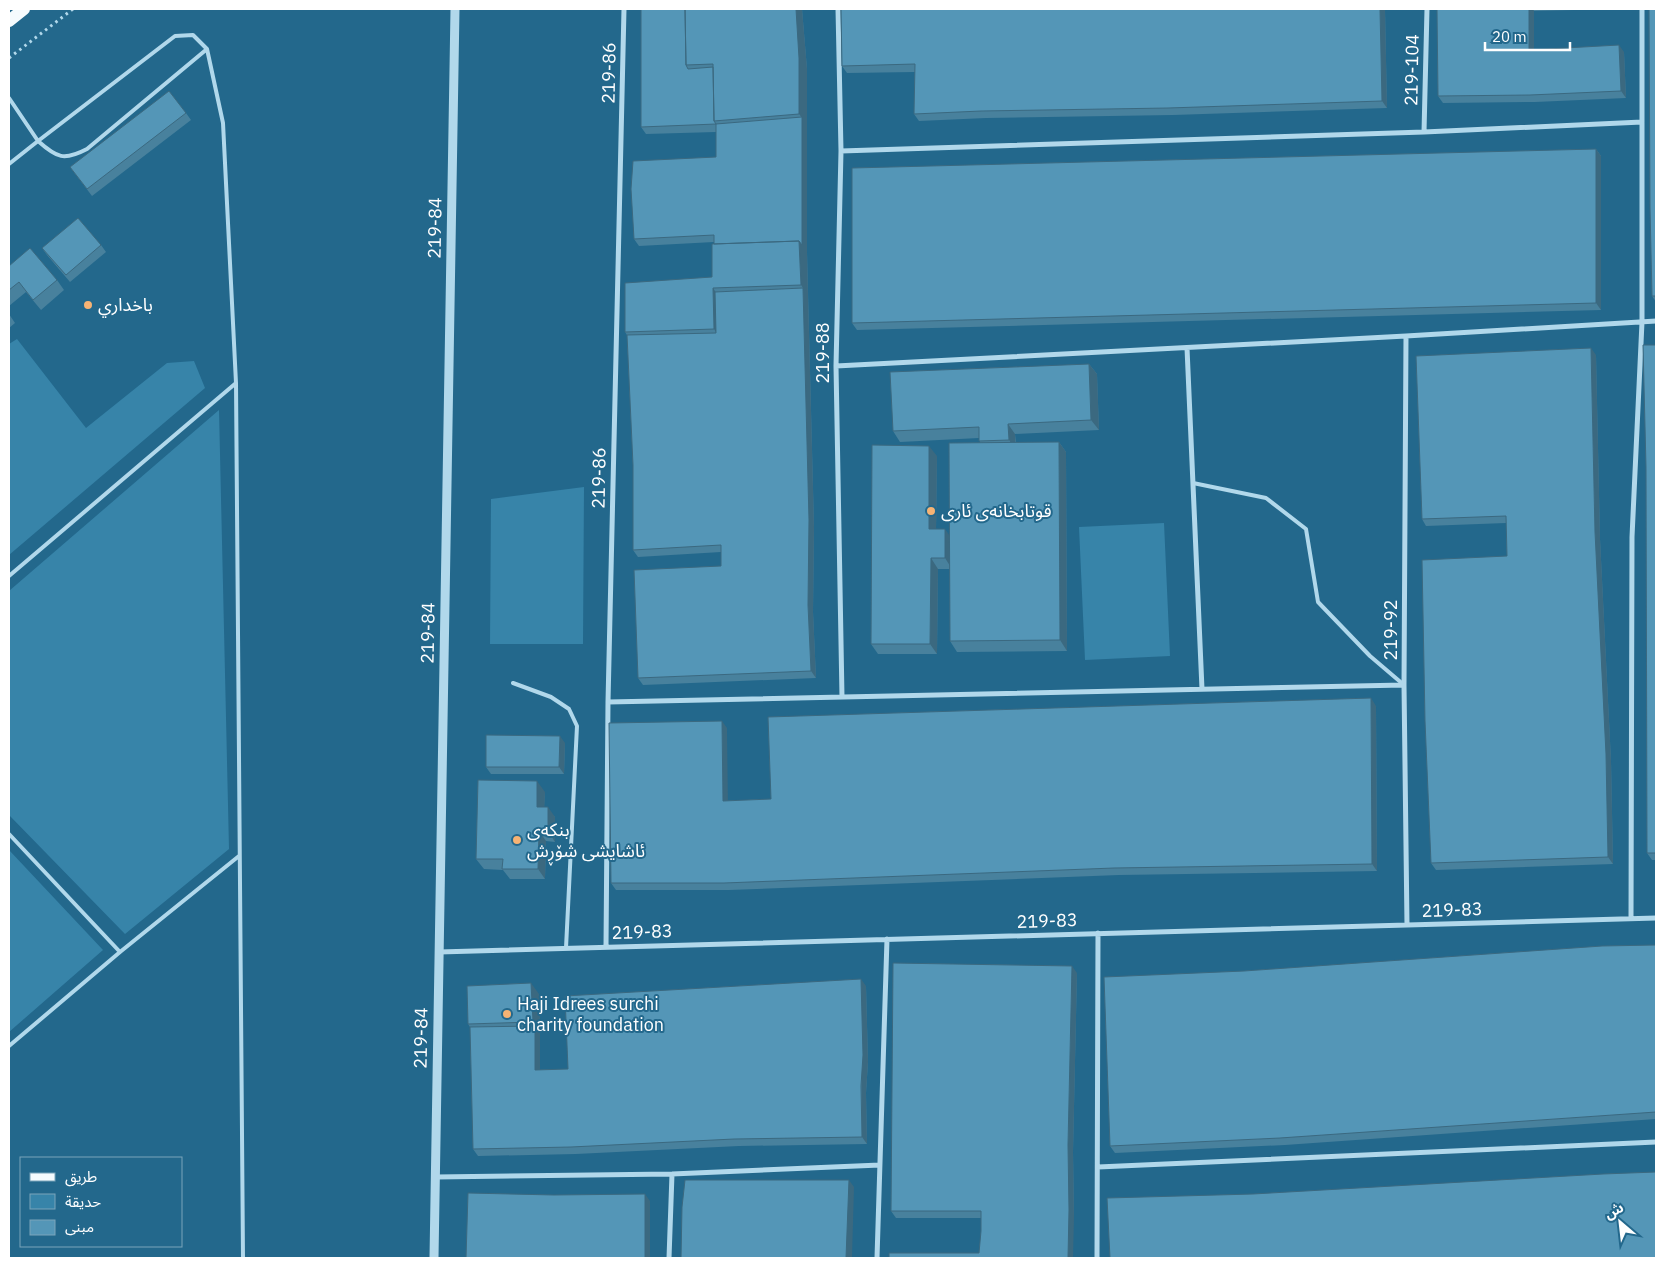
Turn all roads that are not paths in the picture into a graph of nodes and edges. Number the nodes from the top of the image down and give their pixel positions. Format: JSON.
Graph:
{"nodes":[{"id":1,"x":24,"y":9,"type":"edge"},
{"id":2,"x":455,"y":9,"type":"edge"},
{"id":3,"x":624,"y":9,"type":"edge"},
{"id":4,"x":838,"y":9,"type":"edge"},
{"id":5,"x":1427,"y":9,"type":"edge"},
{"id":6,"x":1642,"y":9,"type":"edge"},
{"id":7,"x":9,"y":20,"type":"edge"},
{"id":8,"x":207,"y":49,"type":"junction"},
{"id":9,"x":9,"y":98,"type":"edge"},
{"id":10,"x":1642,"y":122,"type":"junction"},
{"id":11,"x":1424,"y":132,"type":"junction"},
{"id":12,"x":38,"y":141,"type":"junction"},
{"id":13,"x":840,"y":151,"type":"junction"},
{"id":14,"x":9,"y":164,"type":"edge"},
{"id":15,"x":1656,"y":321,"type":"edge"},
{"id":16,"x":1642,"y":322,"type":"junction"},
{"id":17,"x":1406,"y":336,"type":"junction"},
{"id":18,"x":1187,"y":348,"type":"junction"},
{"id":19,"x":836,"y":366,"type":"junction"},
{"id":20,"x":236,"y":383,"type":"junction"},
{"id":21,"x":1193,"y":483,"type":"junction"},
{"id":22,"x":9,"y":576,"type":"edge"},
{"id":23,"x":513,"y":683,"type":"dead end"},
{"id":24,"x":1404,"y":685,"type":"junction"},
{"id":25,"x":1202,"y":689,"type":"junction"},
{"id":26,"x":842,"y":697,"type":"junction"},
{"id":27,"x":608,"y":702,"type":"junction"},
{"id":28,"x":9,"y":834,"type":"edge"},
{"id":29,"x":239,"y":856,"type":"junction"},
{"id":30,"x":1630,"y":918,"type":"junction"},
{"id":31,"x":1656,"y":918,"type":"edge"},
{"id":32,"x":1407,"y":925,"type":"junction"},
{"id":33,"x":1098,"y":933,"type":"junction"},
{"id":34,"x":887,"y":939,"type":"junction"},
{"id":35,"x":606,"y":947,"type":"junction"},
{"id":36,"x":566,"y":948,"type":"junction"},
{"id":37,"x":120,"y":952,"type":"junction"},
{"id":38,"x":438,"y":952,"type":"junction"},
{"id":39,"x":9,"y":1046,"type":"edge"},
{"id":40,"x":1656,"y":1142,"type":"edge"},
{"id":41,"x":880,"y":1165,"type":"junction"},
{"id":42,"x":1098,"y":1167,"type":"junction"},
{"id":43,"x":672,"y":1174,"type":"junction"},
{"id":44,"x":436,"y":1177,"type":"junction"},
{"id":45,"x":243,"y":1258,"type":"edge"},
{"id":46,"x":434,"y":1258,"type":"edge"},
{"id":47,"x":669,"y":1258,"type":"edge"},
{"id":48,"x":877,"y":1258,"type":"edge"},
{"id":49,"x":1097,"y":1258,"type":"edge"}],
"edges":[{"from":1,"to":7,"type":"main road"},
{"from":2,"to":38,"type":"street","name":"219-84"},
{"from":3,"to":27,"type":"street","name":"219-86"},
{"from":4,"to":13,"type":"street","name":"219-88"},
{"from":5,"to":11,"type":"street","name":"219-104"},
{"from":6,"to":10,"type":"street"},
{"from":8,"to":12,"type":"lane"},
{"from":8,"to":12,"type":"lane"},
{"from":8,"to":20,"type":"lane"},
{"from":9,"to":12,"type":"lane"},
{"from":10,"to":11,"type":"street"},
{"from":10,"to":16,"type":"street"},
{"from":11,"to":13,"type":"street"},
{"from":12,"to":14,"type":"lane"},
{"from":13,"to":19,"type":"street","name":"219-88"},
{"from":15,"to":16,"type":"street"},
{"from":16,"to":17,"type":"street"},
{"from":16,"to":30,"type":"street"},
{"from":17,"to":18,"type":"street"},
{"from":17,"to":24,"type":"street","name":"219-92"},
{"from":18,"to":19,"type":"street"},
{"from":18,"to":21,"type":"street"},
{"from":19,"to":26,"type":"street","name":"219-88"},
{"from":20,"to":22,"type":"lane"},
{"from":20,"to":29,"type":"lane"},
{"from":21,"to":24,"type":"lane"},
{"from":21,"to":25,"type":"street"},
{"from":23,"to":36,"type":"lane"},
{"from":24,"to":25,"type":"street"},
{"from":24,"to":32,"type":"street","name":"219-92"},
{"from":25,"to":26,"type":"street"},
{"from":26,"to":27,"type":"street"},
{"from":27,"to":35,"type":"street","name":"219-86"},
{"from":28,"to":37,"type":"lane"},
{"from":29,"to":37,"type":"lane"},
{"from":29,"to":45,"type":"lane"},
{"from":30,"to":31,"type":"street","name":"219-83"},
{"from":30,"to":32,"type":"street","name":"219-83"},
{"from":32,"to":33,"type":"street","name":"219-83"},
{"from":33,"to":34,"type":"street","name":"219-83"},
{"from":33,"to":42,"type":"street"},
{"from":34,"to":35,"type":"street","name":"219-83"},
{"from":34,"to":41,"type":"street"},
{"from":35,"to":36,"type":"street","name":"219-83"},
{"from":36,"to":38,"type":"street","name":"219-83"},
{"from":37,"to":39,"type":"lane"},
{"from":38,"to":44,"type":"street","name":"219-84"},
{"from":40,"to":42,"type":"street"},
{"from":41,"to":43,"type":"street"},
{"from":41,"to":48,"type":"street"},
{"from":42,"to":49,"type":"street"},
{"from":43,"to":44,"type":"street"},
{"from":43,"to":47,"type":"street"},
{"from":44,"to":46,"type":"street","name":"219-84"}]}
